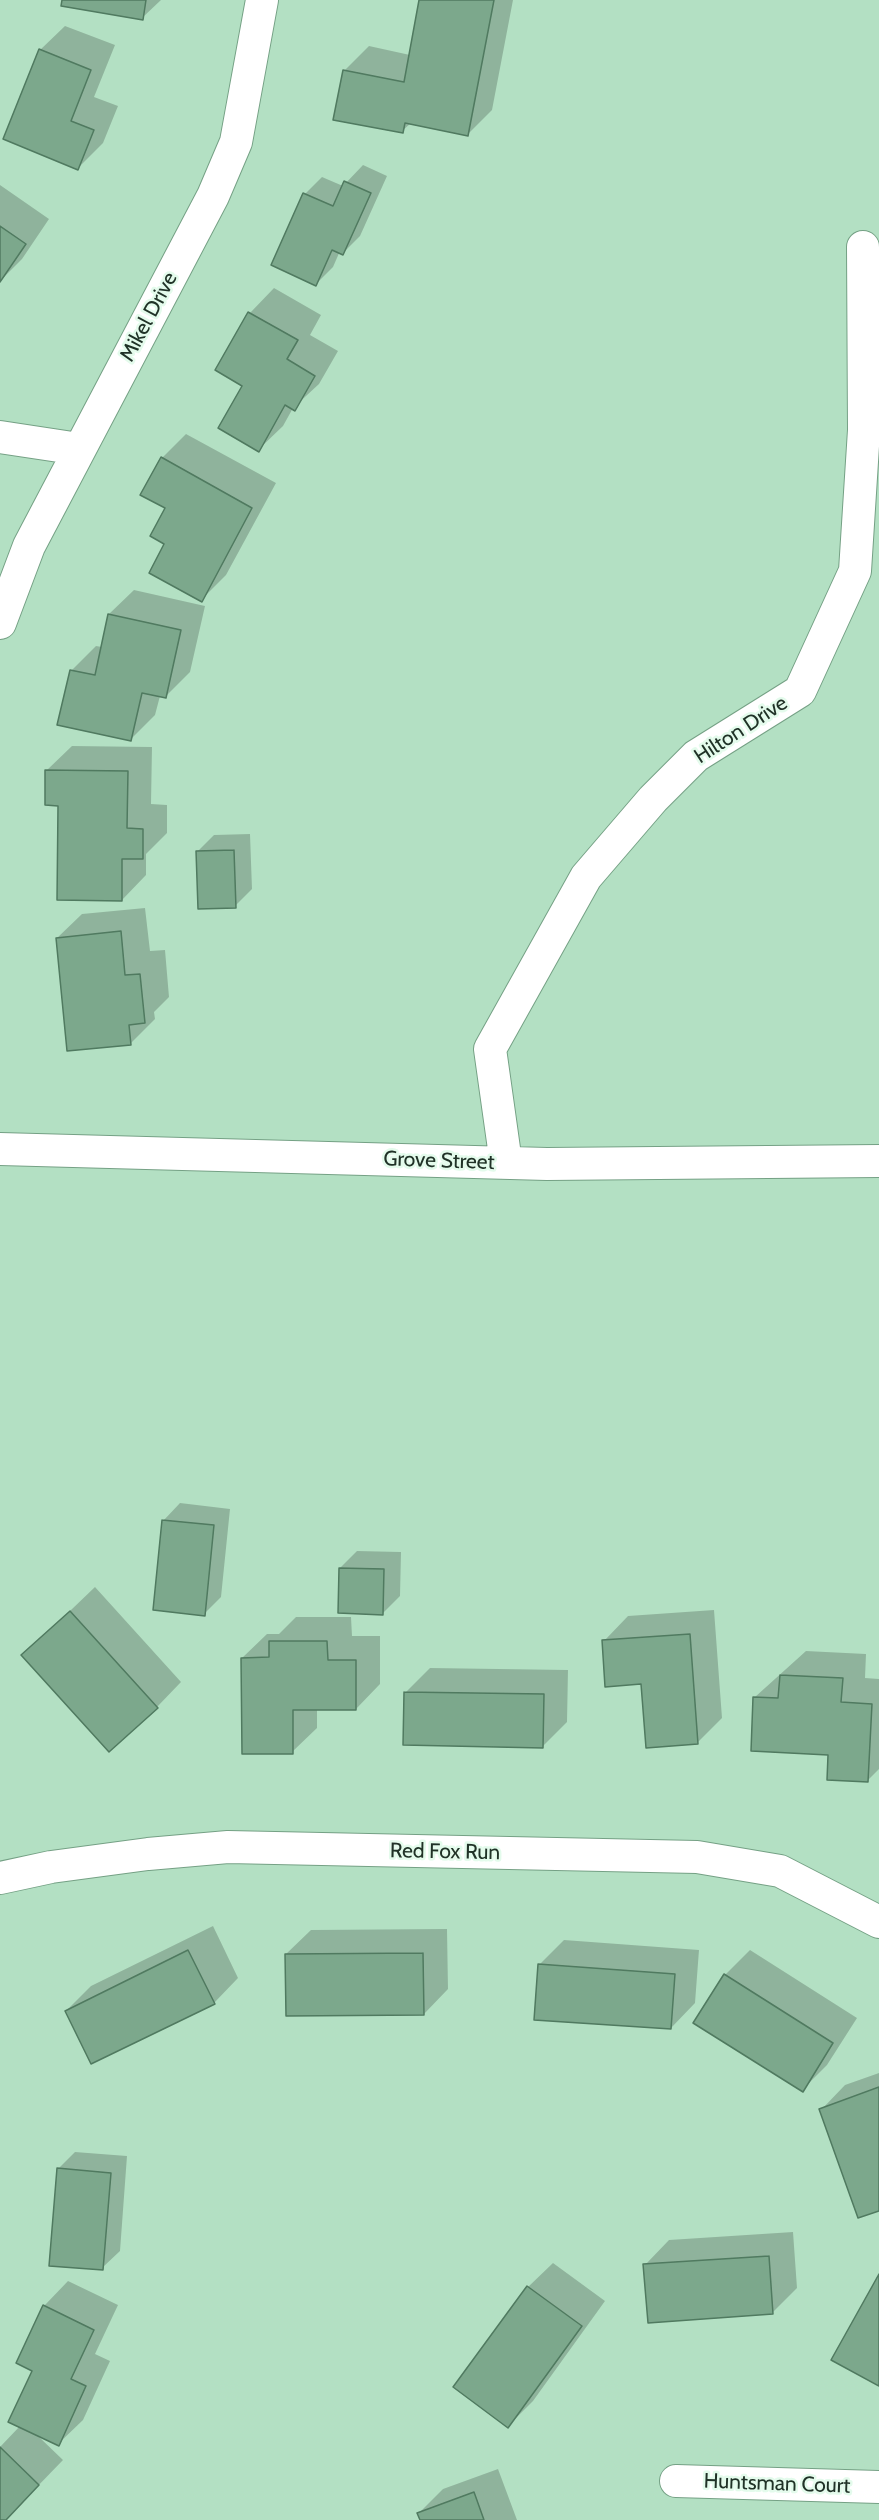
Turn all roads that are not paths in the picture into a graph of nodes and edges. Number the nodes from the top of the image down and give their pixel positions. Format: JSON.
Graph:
{"nodes":[{"id":1,"x":262,"y":0,"type":"edge"},
{"id":2,"x":862,"y":247,"type":"dead end"},
{"id":3,"x":0,"y":437,"type":"edge"},
{"id":4,"x":80,"y":449,"type":"junction"},
{"id":5,"x":0,"y":622,"type":"edge"},
{"id":6,"x":0,"y":1149,"type":"edge"},
{"id":7,"x":879,"y":1161,"type":"edge"},
{"id":8,"x":506,"y":1163,"type":"junction"},
{"id":9,"x":0,"y":1878,"type":"edge"},
{"id":10,"x":879,"y":1922,"type":"edge"},
{"id":11,"x":676,"y":2481,"type":"dead end"},
{"id":12,"x":879,"y":2487,"type":"edge"}],
"edges":[{"from":1,"to":4,"type":"street","name":"Mikel Drive"},
{"from":2,"to":8,"type":"street","name":"Hilton Drive"},
{"from":3,"to":4,"type":"street"},
{"from":4,"to":5,"type":"street","name":"Mikel Drive"},
{"from":6,"to":8,"type":"street","name":"Grove Street"},
{"from":7,"to":8,"type":"street","name":"Grove Street"},
{"from":9,"to":10,"type":"street","name":"Red Fox Run"},
{"from":11,"to":12,"type":"street","name":"Huntsman Court"}]}
